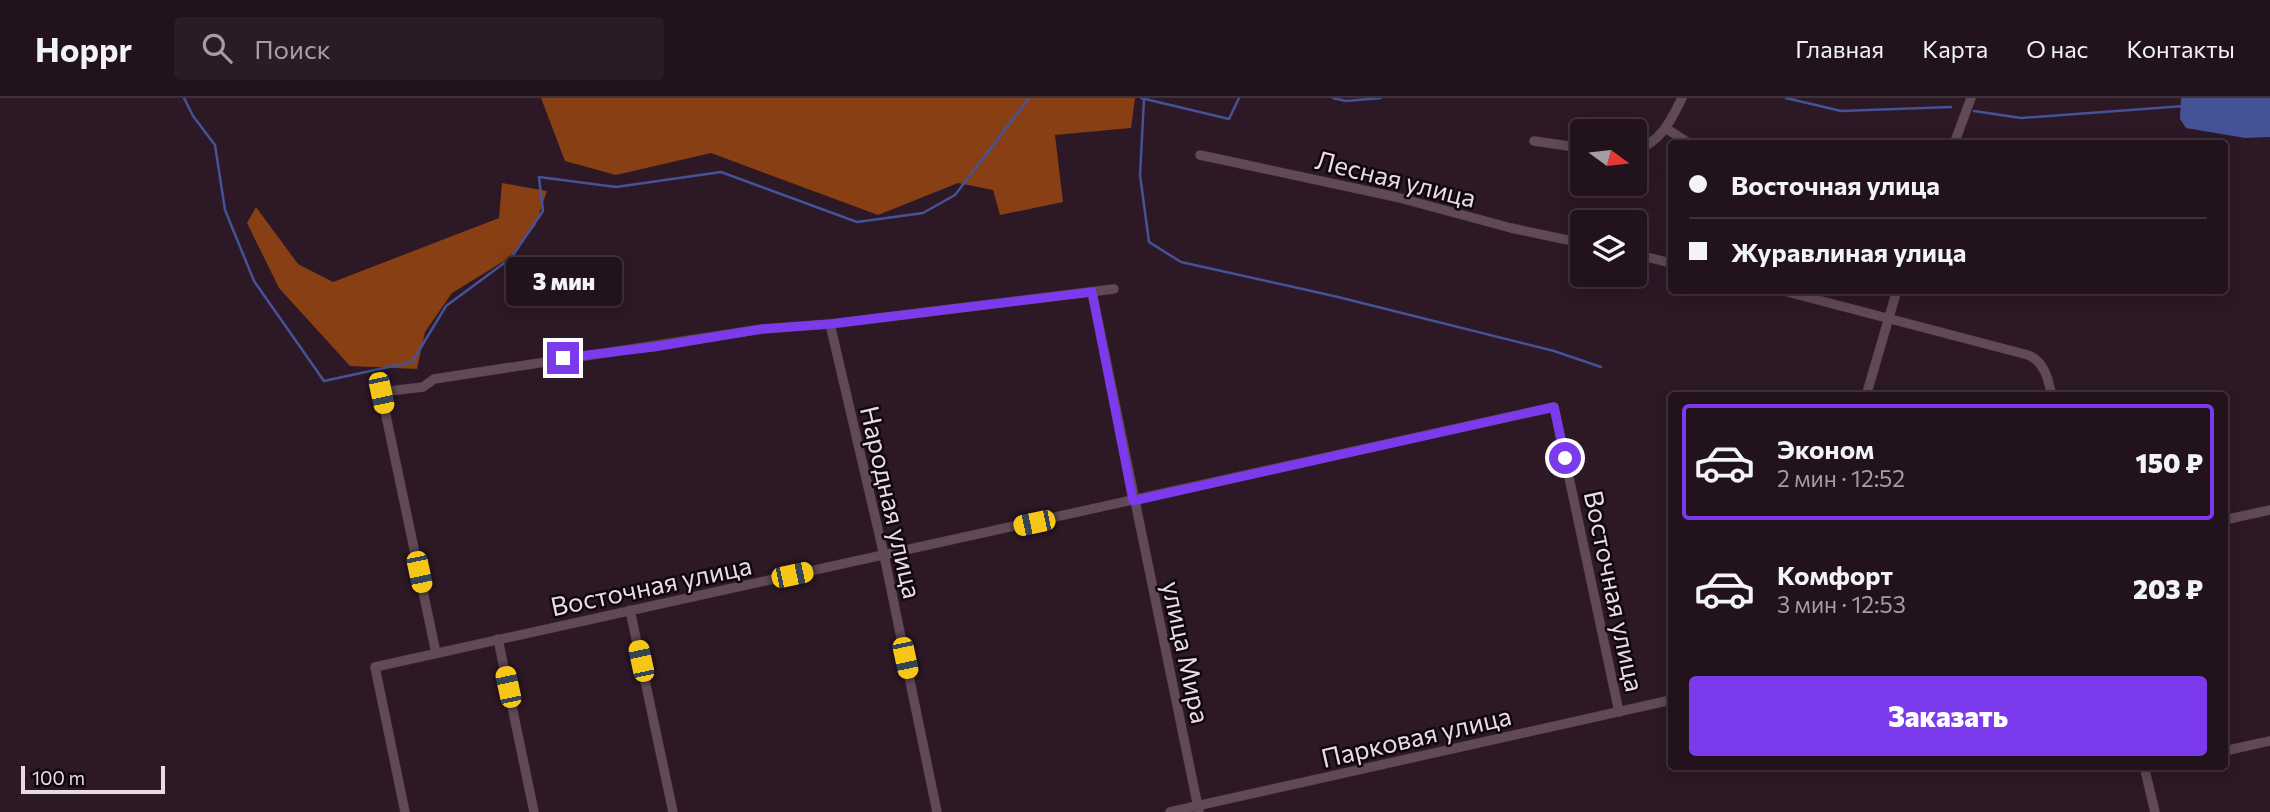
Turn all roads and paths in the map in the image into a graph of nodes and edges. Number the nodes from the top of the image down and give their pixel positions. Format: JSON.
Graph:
{"nodes":[{"id":1,"x":1682,"y":98,"type":"edge"},
{"id":2,"x":1971,"y":98,"type":"edge"},
{"id":3,"x":1667,"y":129,"type":"junction"},
{"id":4,"x":1684,"y":140,"type":"edge"},
{"id":5,"x":1955,"y":140,"type":"edge"},
{"id":6,"x":1534,"y":141,"type":"dead end"},
{"id":7,"x":1570,"y":146,"type":"edge"},
{"id":8,"x":1647,"y":147,"type":"edge"},
{"id":9,"x":1200,"y":155,"type":"dead end"},
{"id":10,"x":1570,"y":240,"type":"edge"},
{"id":11,"x":1647,"y":257,"type":"edge"},
{"id":12,"x":1668,"y":262,"type":"edge"},
{"id":13,"x":1114,"y":289,"type":"dead end"},
{"id":14,"x":1092,"y":292,"type":"junction"},
{"id":15,"x":1795,"y":294,"type":"edge"},
{"id":16,"x":1895,"y":294,"type":"edge"},
{"id":17,"x":1886,"y":318,"type":"junction"},
{"id":18,"x":830,"y":324,"type":"junction"},
{"id":19,"x":1867,"y":392,"type":"edge"},
{"id":20,"x":2050,"y":392,"type":"edge"},
{"id":21,"x":1133,"y":501,"type":"junction"},
{"id":22,"x":2270,"y":510,"type":"edge"},
{"id":23,"x":2228,"y":519,"type":"edge"},
{"id":24,"x":884,"y":555,"type":"junction"},
{"id":25,"x":630,"y":610,"type":"junction"},
{"id":26,"x":498,"y":639,"type":"junction"},
{"id":27,"x":436,"y":653,"type":"junction"},
{"id":28,"x":1668,"y":701,"type":"edge"},
{"id":29,"x":1619,"y":712,"type":"junction"},
{"id":30,"x":2270,"y":741,"type":"edge"},
{"id":31,"x":2228,"y":750,"type":"edge"},
{"id":32,"x":2146,"y":770,"type":"edge"},
{"id":33,"x":1199,"y":809,"type":"edge"},
{"id":34,"x":405,"y":812,"type":"edge"},
{"id":35,"x":534,"y":812,"type":"edge"},
{"id":36,"x":673,"y":812,"type":"edge"},
{"id":37,"x":937,"y":812,"type":"edge"},
{"id":38,"x":1170,"y":812,"type":"edge"},
{"id":39,"x":2155,"y":812,"type":"edge"}],
"edges":[{"from":1,"to":3,"type":"street"},
{"from":2,"to":5,"type":"street"},
{"from":3,"to":4,"type":"street"},
{"from":3,"to":8,"type":"street"},
{"from":6,"to":7,"type":"street"},
{"from":9,"to":10,"type":"street","name":"Лесная улица"},
{"from":11,"to":12,"type":"street"},
{"from":13,"to":14,"type":"street"},
{"from":14,"to":18,"type":"street"},
{"from":14,"to":21,"type":"street","name":"улица Мира"},
{"from":15,"to":17,"type":"street"},
{"from":16,"to":17,"type":"street"},
{"from":17,"to":19,"type":"street"},
{"from":17,"to":20,"type":"street"},
{"from":18,"to":24,"type":"street","name":"Народная улица"},
{"from":18,"to":27,"type":"street"},
{"from":21,"to":24,"type":"street","name":"Восточная улица"},
{"from":21,"to":29,"type":"street","name":"Восточная улица"},
{"from":21,"to":33,"type":"street","name":"улица Мира"},
{"from":22,"to":23,"type":"street"},
{"from":24,"to":25,"type":"street","name":"Восточная улица"},
{"from":24,"to":37,"type":"street","name":"Народная улица"},
{"from":25,"to":26,"type":"street","name":"Восточная улица"},
{"from":25,"to":36,"type":"street"},
{"from":26,"to":27,"type":"street","name":"Восточная улица"},
{"from":26,"to":35,"type":"street"},
{"from":27,"to":34,"type":"street","name":"Восточная улица"},
{"from":28,"to":29,"type":"street","name":"Парковая улица"},
{"from":29,"to":33,"type":"street","name":"Парковая улица"},
{"from":30,"to":31,"type":"street"},
{"from":32,"to":39,"type":"street"},
{"from":33,"to":38,"type":"street","name":"Парковая улица"}]}
